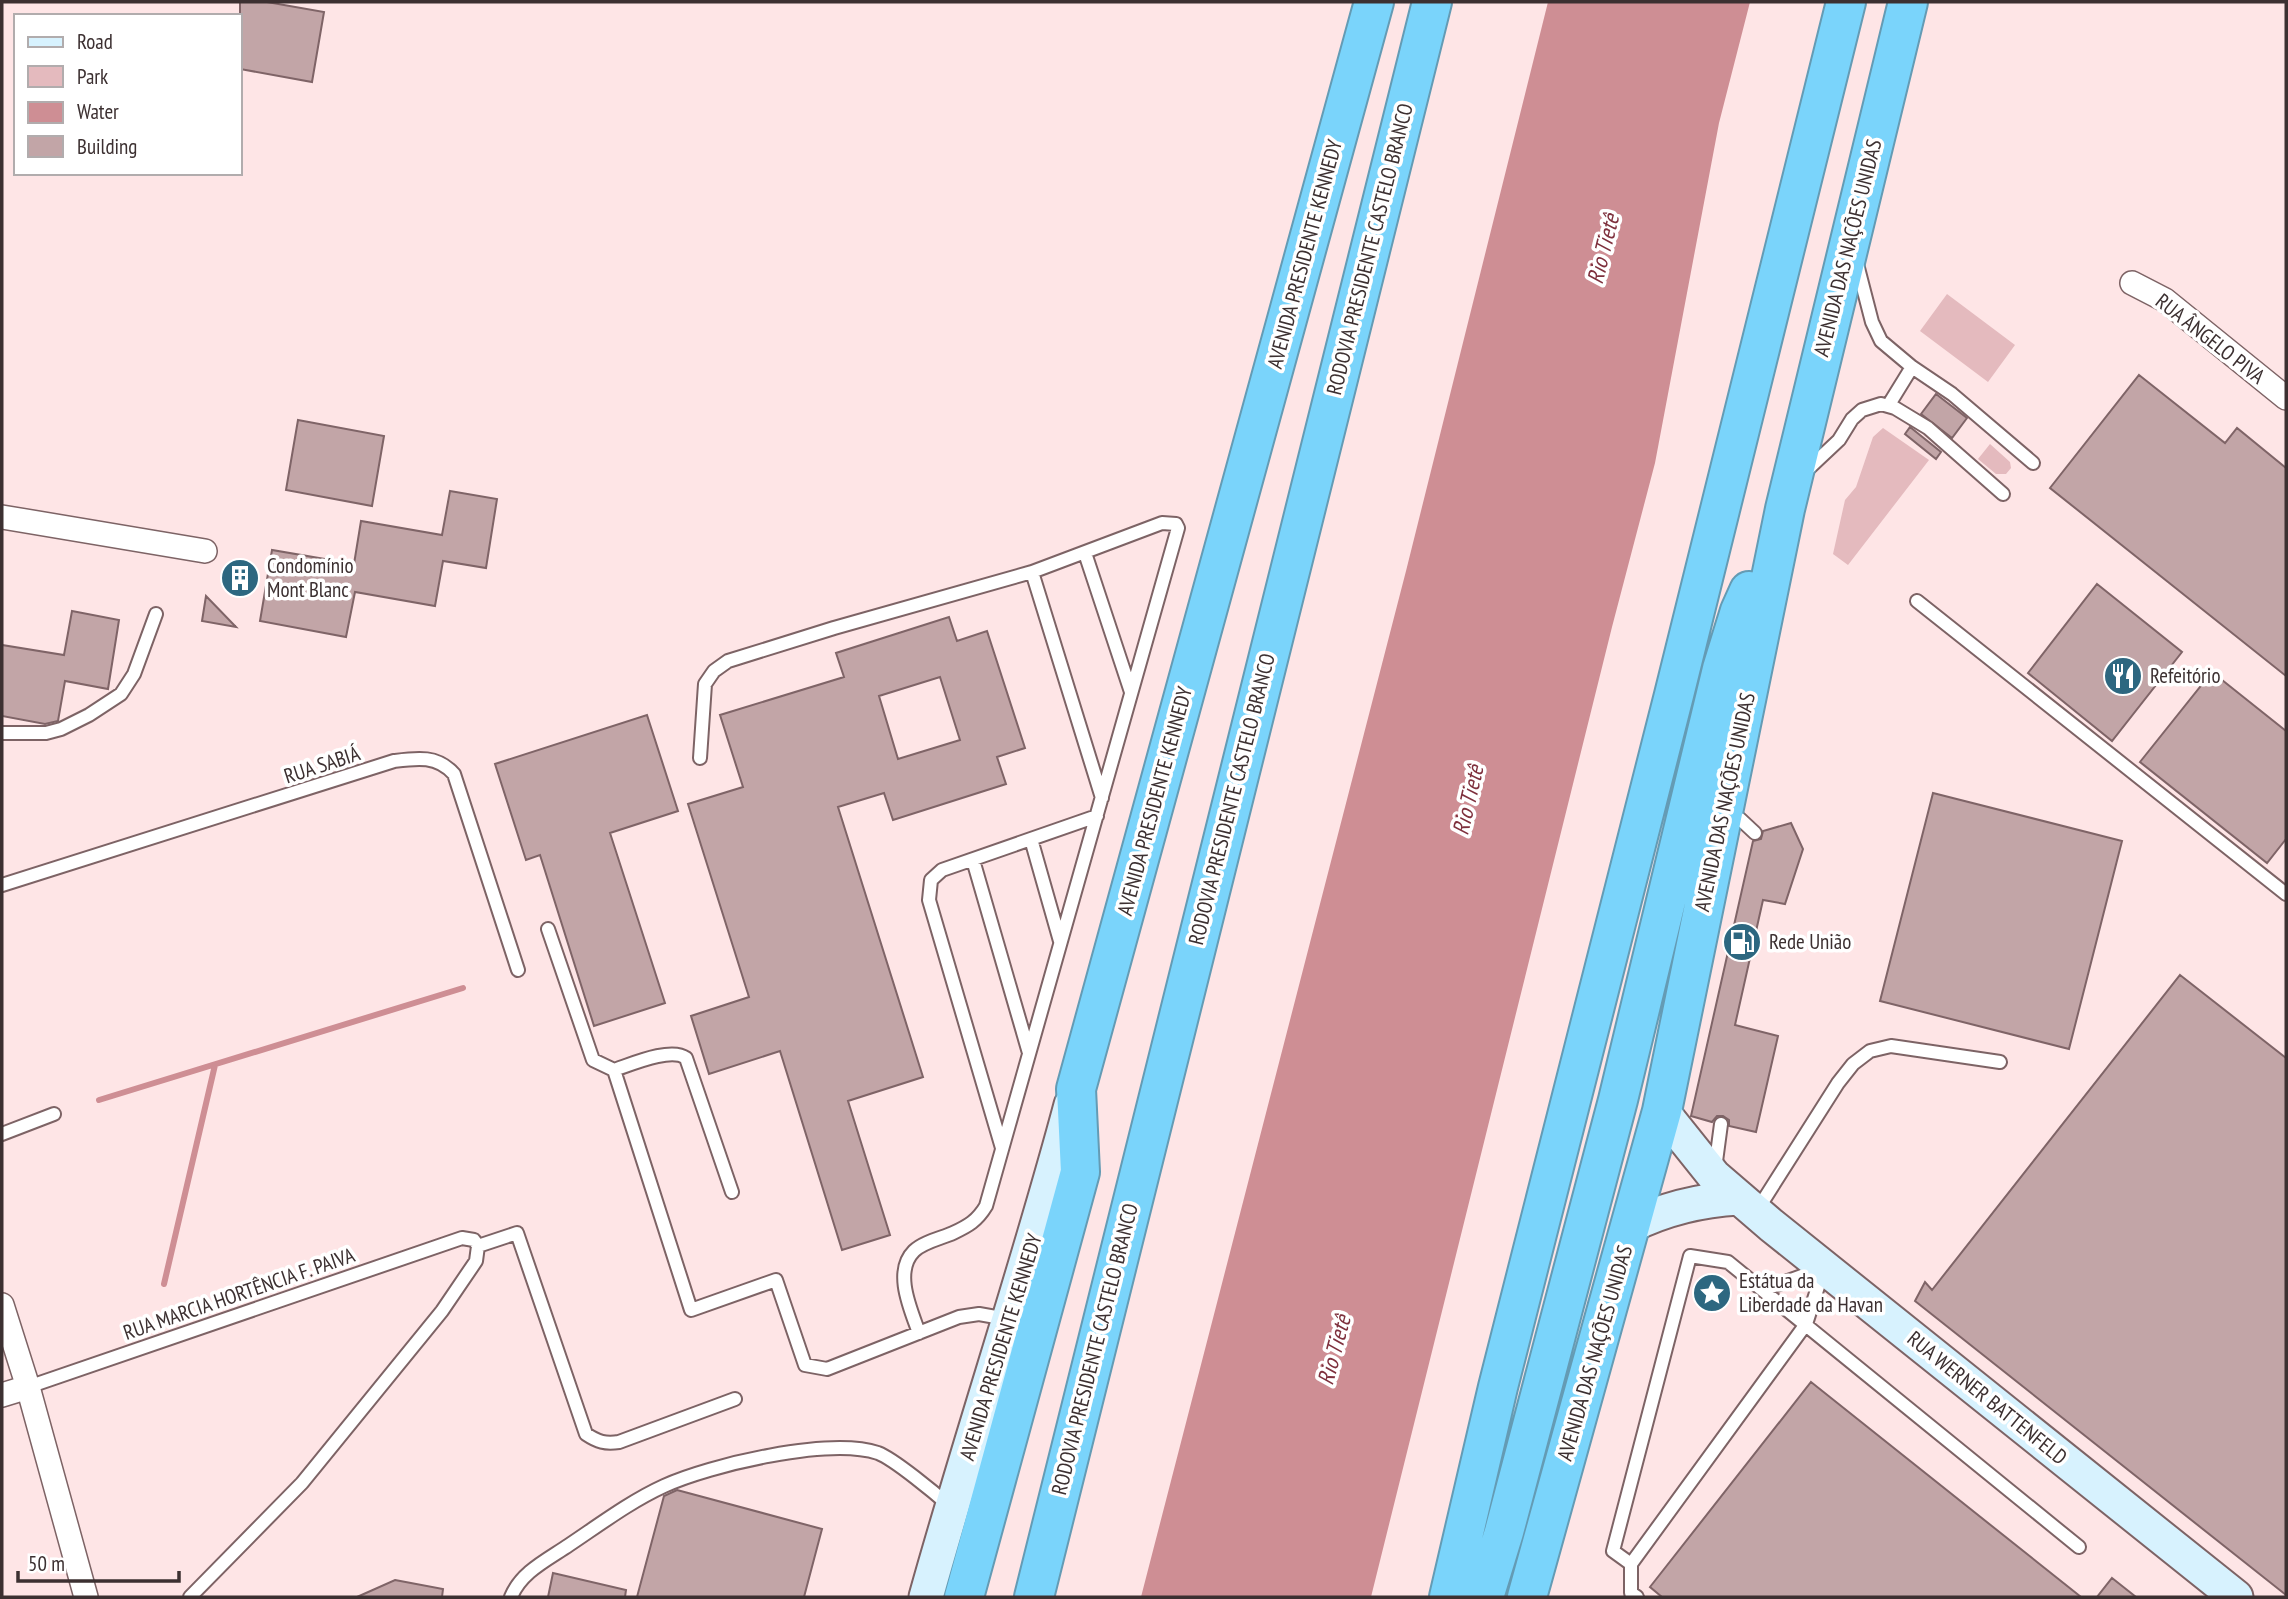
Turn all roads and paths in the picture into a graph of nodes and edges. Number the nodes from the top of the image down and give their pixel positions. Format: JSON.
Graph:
{"nodes":[{"id":1,"x":1374,"y":2,"type":"edge"},
{"id":2,"x":1432,"y":2,"type":"edge"},
{"id":3,"x":1846,"y":2,"type":"edge"},
{"id":4,"x":1908,"y":2,"type":"edge"},
{"id":5,"x":1850,"y":240,"type":"junction"},
{"id":6,"x":2132,"y":284,"type":"dead end"},
{"id":7,"x":1912,"y":367,"type":"junction"},
{"id":8,"x":2286,"y":398,"type":"edge"},
{"id":9,"x":1888,"y":406,"type":"junction"},
{"id":10,"x":2033,"y":463,"type":"dead end"},
{"id":11,"x":2003,"y":494,"type":"dead end"},
{"id":12,"x":1788,"y":498,"type":"junction"},
{"id":13,"x":2,"y":517,"type":"edge"},
{"id":14,"x":205,"y":551,"type":"dead end"},
{"id":15,"x":1086,"y":553,"type":"junction"},
{"id":16,"x":1032,"y":572,"type":"junction"},
{"id":17,"x":1917,"y":601,"type":"dead end"},
{"id":18,"x":156,"y":614,"type":"dead end"},
{"id":19,"x":1132,"y":693,"type":"junction"},
{"id":20,"x":2,"y":733,"type":"edge"},
{"id":21,"x":700,"y":758,"type":"dead end"},
{"id":22,"x":1102,"y":798,"type":"junction"},
{"id":23,"x":1723,"y":813,"type":"junction"},
{"id":24,"x":1097,"y":816,"type":"junction"},
{"id":25,"x":1755,"y":833,"type":"dead end"},
{"id":26,"x":1031,"y":839,"type":"junction"},
{"id":27,"x":973,"y":860,"type":"junction"},
{"id":28,"x":2,"y":886,"type":"edge"},
{"id":29,"x":2286,"y":894,"type":"edge"},
{"id":30,"x":548,"y":929,"type":"dead end"},
{"id":31,"x":1060,"y":942,"type":"junction"},
{"id":32,"x":518,"y":970,"type":"dead end"},
{"id":33,"x":1029,"y":1054,"type":"junction"},
{"id":34,"x":2000,"y":1062,"type":"dead end"},
{"id":35,"x":614,"y":1070,"type":"junction"},
{"id":36,"x":1076,"y":1089,"type":"junction"},
{"id":37,"x":1662,"y":1111,"type":"junction"},
{"id":38,"x":54,"y":1114,"type":"dead end"},
{"id":39,"x":1721,"y":1124,"type":"dead end"},
{"id":40,"x":2,"y":1134,"type":"edge"},
{"id":41,"x":1002,"y":1149,"type":"junction"},
{"id":42,"x":1714,"y":1176,"type":"junction"},
{"id":43,"x":732,"y":1192,"type":"dead end"},
{"id":44,"x":1747,"y":1205,"type":"junction"},
{"id":45,"x":1630,"y":1226,"type":"junction"},
{"id":46,"x":478,"y":1246,"type":"junction"},
{"id":47,"x":1824,"y":1268,"type":"junction"},
{"id":48,"x":1763,"y":1290,"type":"junction"},
{"id":49,"x":2,"y":1305,"type":"edge"},
{"id":50,"x":1010,"y":1320,"type":"junction"},
{"id":51,"x":1806,"y":1325,"type":"junction"},
{"id":52,"x":919,"y":1333,"type":"junction"},
{"id":53,"x":28,"y":1387,"type":"junction"},
{"id":54,"x":2,"y":1395,"type":"edge"},
{"id":55,"x":735,"y":1399,"type":"dead end"},
{"id":56,"x":1058,"y":1498,"type":"junction"},
{"id":57,"x":951,"y":1507,"type":"junction"},
{"id":58,"x":2079,"y":1547,"type":"dead end"},
{"id":59,"x":1631,"y":1564,"type":"junction"},
{"id":60,"x":86,"y":1597,"type":"edge"},
{"id":61,"x":190,"y":1597,"type":"edge"},
{"id":62,"x":510,"y":1597,"type":"edge"},
{"id":63,"x":926,"y":1597,"type":"edge"},
{"id":64,"x":964,"y":1597,"type":"edge"},
{"id":65,"x":1008,"y":1597,"type":"edge"},
{"id":66,"x":1034,"y":1597,"type":"edge"},
{"id":67,"x":1449,"y":1597,"type":"edge"},
{"id":68,"x":1484,"y":1597,"type":"edge"},
{"id":69,"x":1527,"y":1597,"type":"edge"},
{"id":70,"x":1637,"y":1597,"type":"edge"},
{"id":71,"x":2236,"y":1597,"type":"edge"}],
"edges":[{"from":1,"to":36,"type":"highway","name":"AVENIDA PRESIDENTE KENNEDY"},
{"from":2,"to":56,"type":"highway","name":"RODOVIA PRESIDENTE CASTELO BRANCO"},
{"from":3,"to":67,"type":"highway"},
{"from":4,"to":5,"type":"highway","name":"AVENIDA DAS NAÇÕES UNIDAS"},
{"from":5,"to":7,"type":"lane"},
{"from":5,"to":12,"type":"highway","name":"AVENIDA DAS NAÇÕES UNIDAS"},
{"from":6,"to":8,"type":"street","name":"RUA ÂNGELO PIVA"},
{"from":7,"to":9,"type":"lane"},
{"from":7,"to":10,"type":"lane"},
{"from":9,"to":11,"type":"lane"},
{"from":9,"to":12,"type":"lane"},
{"from":12,"to":23,"type":"highway","name":"AVENIDA DAS NAÇÕES UNIDAS"},
{"from":12,"to":68,"type":"highway"},
{"from":13,"to":14,"type":"street"},
{"from":15,"to":16,"type":"lane"},
{"from":15,"to":19,"type":"lane"},
{"from":15,"to":19,"type":"lane"},
{"from":16,"to":21,"type":"lane"},
{"from":16,"to":22,"type":"lane"},
{"from":17,"to":29,"type":"lane"},
{"from":18,"to":20,"type":"lane"},
{"from":19,"to":22,"type":"lane"},
{"from":22,"to":24,"type":"lane"},
{"from":23,"to":25,"type":"lane"},
{"from":23,"to":37,"type":"highway","name":"AVENIDA DAS NAÇÕES UNIDAS"},
{"from":24,"to":26,"type":"lane"},
{"from":24,"to":31,"type":"lane"},
{"from":26,"to":27,"type":"lane"},
{"from":26,"to":31,"type":"lane"},
{"from":27,"to":33,"type":"lane"},
{"from":27,"to":41,"type":"lane"},
{"from":28,"to":32,"type":"lane","name":"RUA SABIÁ"},
{"from":30,"to":35,"type":"lane"},
{"from":31,"to":33,"type":"lane"},
{"from":33,"to":41,"type":"lane"},
{"from":34,"to":44,"type":"lane"},
{"from":35,"to":43,"type":"lane"},
{"from":35,"to":52,"type":"lane"},
{"from":36,"to":50,"type":"street","name":"AVENIDA PRESIDENTE KENNEDY"},
{"from":36,"to":64,"type":"highway"},
{"from":37,"to":42,"type":"street","name":"RUA WERNER BATTENFELD"},
{"from":37,"to":45,"type":"highway","name":"AVENIDA DAS NAÇÕES UNIDAS"},
{"from":38,"to":40,"type":"lane"},
{"from":39,"to":42,"type":"lane"},
{"from":41,"to":52,"type":"lane"},
{"from":42,"to":44,"type":"street","name":"RUA WERNER BATTENFELD"},
{"from":44,"to":45,"type":"street"},
{"from":44,"to":47,"type":"street","name":"RUA WERNER BATTENFELD"},
{"from":45,"to":69,"type":"highway","name":"AVENIDA DAS NAÇÕES UNIDAS"},
{"from":46,"to":53,"type":"lane","name":"RUA MARCIA HORTÊNCIA F. PAIVA"},
{"from":46,"to":55,"type":"lane"},
{"from":46,"to":61,"type":"lane"},
{"from":47,"to":48,"type":"lane"},
{"from":47,"to":51,"type":"lane"},
{"from":47,"to":71,"type":"street","name":"RUA WERNER BATTENFELD"},
{"from":48,"to":51,"type":"lane"},
{"from":48,"to":59,"type":"lane"},
{"from":49,"to":53,"type":"street"},
{"from":50,"to":52,"type":"lane"},
{"from":50,"to":57,"type":"street","name":"AVENIDA PRESIDENTE KENNEDY"},
{"from":51,"to":58,"type":"lane"},
{"from":51,"to":59,"type":"lane"},
{"from":53,"to":54,"type":"street"},
{"from":53,"to":60,"type":"street"},
{"from":56,"to":65,"type":"highway"},
{"from":56,"to":66,"type":"highway","name":"RODOVIA PRESIDENTE CASTELO BRANCO"},
{"from":57,"to":62,"type":"lane"},
{"from":57,"to":63,"type":"street","name":"AVENIDA PRESIDENTE KENNEDY"},
{"from":59,"to":70,"type":"lane"}]}
